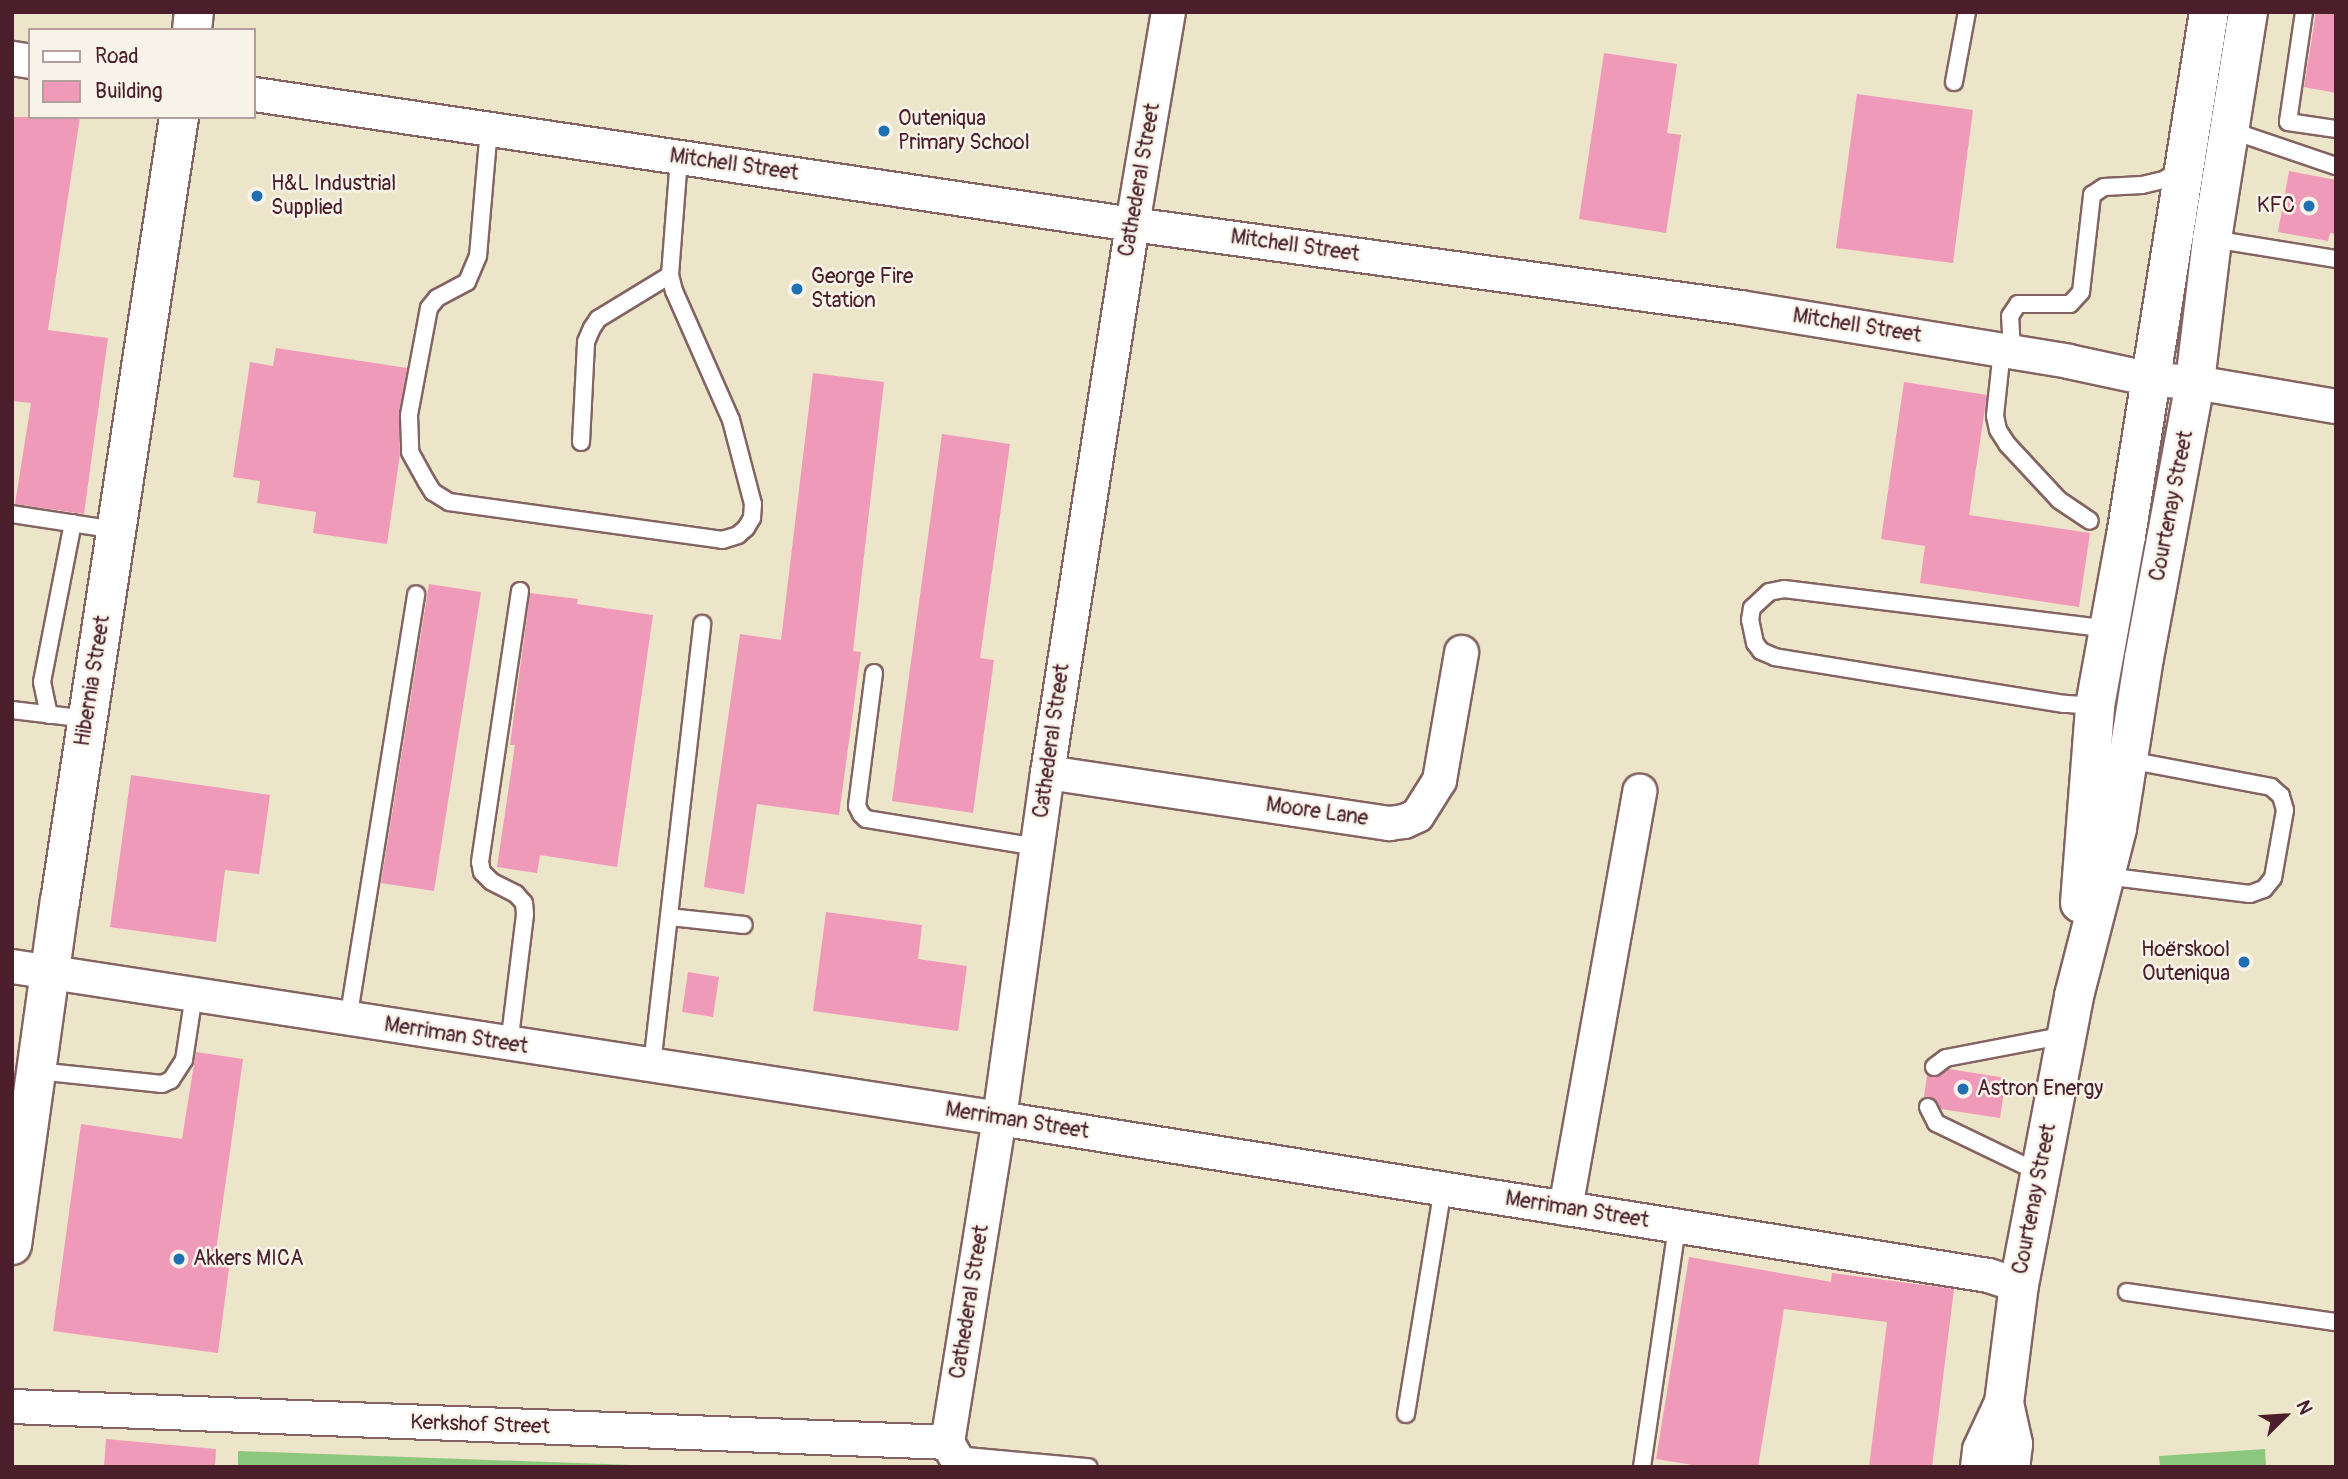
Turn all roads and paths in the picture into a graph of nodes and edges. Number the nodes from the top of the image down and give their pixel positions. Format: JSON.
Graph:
{"nodes":[{"id":1,"x":1168,"y":12,"type":"edge"},
{"id":2,"x":1967,"y":12,"type":"edge"},
{"id":3,"x":2209,"y":12,"type":"edge"},
{"id":4,"x":2248,"y":12,"type":"edge"},
{"id":5,"x":2304,"y":12,"type":"edge"},
{"id":6,"x":1954,"y":82,"type":"dead end"},
{"id":7,"x":256,"y":94,"type":"edge"},
{"id":8,"x":179,"y":119,"type":"edge"},
{"id":9,"x":489,"y":128,"type":"junction"},
{"id":10,"x":2228,"y":129,"type":"junction"},
{"id":11,"x":2336,"y":129,"type":"edge"},
{"id":12,"x":679,"y":157,"type":"junction"},
{"id":13,"x":2185,"y":165,"type":"junction"},
{"id":14,"x":2336,"y":166,"type":"edge"},
{"id":15,"x":1132,"y":224,"type":"junction"},
{"id":16,"x":2212,"y":239,"type":"junction"},
{"id":17,"x":2336,"y":259,"type":"edge"},
{"id":18,"x":670,"y":275,"type":"junction"},
{"id":19,"x":2007,"y":351,"type":"junction"},
{"id":20,"x":2152,"y":379,"type":"junction"},
{"id":21,"x":2196,"y":382,"type":"junction"},
{"id":22,"x":2336,"y":406,"type":"edge"},
{"id":23,"x":581,"y":442,"type":"dead end"},
{"id":24,"x":12,"y":514,"type":"edge"},
{"id":25,"x":2090,"y":521,"type":"dead end"},
{"id":26,"x":73,"y":523,"type":"junction"},
{"id":27,"x":116,"y":530,"type":"junction"},
{"id":28,"x":520,"y":591,"type":"dead end"},
{"id":29,"x":416,"y":594,"type":"dead end"},
{"id":30,"x":702,"y":624,"type":"dead end"},
{"id":31,"x":2108,"y":629,"type":"junction"},
{"id":32,"x":1461,"y":652,"type":"dead end"},
{"id":33,"x":874,"y":673,"type":"dead end"},
{"id":34,"x":2095,"y":706,"type":"junction"},
{"id":35,"x":12,"y":710,"type":"edge"},
{"id":36,"x":49,"y":715,"type":"junction"},
{"id":37,"x":87,"y":719,"type":"junction"},
{"id":38,"x":2128,"y":760,"type":"junction"},
{"id":39,"x":1047,"y":772,"type":"junction"},
{"id":40,"x":1639,"y":791,"type":"dead end"},
{"id":41,"x":1037,"y":847,"type":"junction"},
{"id":42,"x":2105,"y":876,"type":"junction"},
{"id":43,"x":669,"y":917,"type":"junction"},
{"id":44,"x":744,"y":925,"type":"dead end"},
{"id":45,"x":12,"y":967,"type":"edge"},
{"id":46,"x":51,"y":972,"type":"junction"},
{"id":47,"x":194,"y":995,"type":"junction"},
{"id":48,"x":2074,"y":996,"type":"junction"},
{"id":49,"x":348,"y":1020,"type":"junction"},
{"id":50,"x":2067,"y":1035,"type":"junction"},
{"id":51,"x":509,"y":1045,"type":"junction"},
{"id":52,"x":652,"y":1065,"type":"junction"},
{"id":53,"x":1934,"y":1067,"type":"dead end"},
{"id":54,"x":37,"y":1071,"type":"junction"},
{"id":55,"x":1928,"y":1107,"type":"dead end"},
{"id":56,"x":999,"y":1118,"type":"junction"},
{"id":57,"x":2040,"y":1172,"type":"junction"},
{"id":58,"x":17,"y":1182,"type":"edge"},
{"id":59,"x":1443,"y":1188,"type":"junction"},
{"id":60,"x":1565,"y":1208,"type":"junction"},
{"id":61,"x":1677,"y":1226,"type":"junction"},
{"id":62,"x":12,"y":1245,"type":"edge"},
{"id":63,"x":2019,"y":1285,"type":"junction"},
{"id":64,"x":2127,"y":1292,"type":"dead end"},
{"id":65,"x":2336,"y":1322,"type":"edge"},
{"id":66,"x":2004,"y":1403,"type":"junction"},
{"id":67,"x":12,"y":1406,"type":"edge"},
{"id":68,"x":1406,"y":1415,"type":"dead end"},
{"id":69,"x":955,"y":1454,"type":"edge"},
{"id":70,"x":1088,"y":1467,"type":"edge"},
{"id":71,"x":1642,"y":1467,"type":"edge"},
{"id":72,"x":1980,"y":1467,"type":"edge"},
{"id":73,"x":2010,"y":1467,"type":"edge"}],
"edges":[{"from":1,"to":15,"type":"street","name":"Cathederal Street"},
{"from":2,"to":6,"type":"lane"},
{"from":3,"to":13,"type":"main road","name":"Courtenay Street"},
{"from":4,"to":10,"type":"main road","name":"Courtenay Street"},
{"from":5,"to":11,"type":"lane"},
{"from":7,"to":9,"type":"street","name":"Mitchell Street"},
{"from":8,"to":27,"type":"main road","name":"Hibernia Street"},
{"from":9,"to":12,"type":"street","name":"Mitchell Street"},
{"from":9,"to":18,"type":"lane"},
{"from":10,"to":14,"type":"lane"},
{"from":10,"to":16,"type":"main road","name":"Courtenay Street"},
{"from":12,"to":15,"type":"street","name":"Mitchell Street"},
{"from":12,"to":18,"type":"lane"},
{"from":13,"to":19,"type":"lane"},
{"from":13,"to":20,"type":"main road","name":"Courtenay Street"},
{"from":15,"to":19,"type":"street","name":"Mitchell Street"},
{"from":15,"to":39,"type":"street","name":"Cathederal Street"},
{"from":16,"to":17,"type":"lane"},
{"from":16,"to":21,"type":"main road","name":"Courtenay Street"},
{"from":18,"to":23,"type":"lane"},
{"from":19,"to":20,"type":"street","name":"Mitchell Street"},
{"from":19,"to":25,"type":"lane"},
{"from":20,"to":21,"type":"street","name":"Mitchell Street"},
{"from":20,"to":31,"type":"main road","name":"Courtenay Street"},
{"from":21,"to":22,"type":"street","name":"Mitchell Street"},
{"from":21,"to":38,"type":"main road","name":"Courtenay Street"},
{"from":24,"to":26,"type":"lane"},
{"from":26,"to":27,"type":"lane"},
{"from":26,"to":36,"type":"lane"},
{"from":27,"to":37,"type":"main road","name":"Hibernia Street"},
{"from":28,"to":51,"type":"lane"},
{"from":29,"to":49,"type":"lane"},
{"from":30,"to":43,"type":"lane"},
{"from":31,"to":34,"type":"main road","name":"Courtenay Street"},
{"from":31,"to":34,"type":"lane"},
{"from":32,"to":39,"type":"street","name":"Moore Lane"},
{"from":33,"to":41,"type":"lane"},
{"from":34,"to":48,"type":"main road","name":"Courtenay Street"},
{"from":35,"to":36,"type":"lane"},
{"from":36,"to":37,"type":"lane"},
{"from":37,"to":46,"type":"main road","name":"Hibernia Street"},
{"from":38,"to":42,"type":"main road","name":"Courtenay Street"},
{"from":38,"to":42,"type":"lane"},
{"from":39,"to":41,"type":"street","name":"Cathederal Street"},
{"from":40,"to":60,"type":"street"},
{"from":41,"to":56,"type":"street","name":"Cathederal Street"},
{"from":42,"to":48,"type":"main road","name":"Courtenay Street"},
{"from":43,"to":44,"type":"lane"},
{"from":43,"to":52,"type":"lane"},
{"from":45,"to":46,"type":"street","name":"Merriman Street"},
{"from":46,"to":47,"type":"street","name":"Merriman Street"},
{"from":46,"to":54,"type":"main road","name":"Hibernia Street"},
{"from":47,"to":49,"type":"street","name":"Merriman Street"},
{"from":47,"to":54,"type":"lane"},
{"from":48,"to":50,"type":"main road","name":"Courtenay Street"},
{"from":49,"to":51,"type":"street","name":"Merriman Street"},
{"from":50,"to":53,"type":"lane"},
{"from":50,"to":57,"type":"main road","name":"Courtenay Street"},
{"from":51,"to":52,"type":"street","name":"Merriman Street"},
{"from":52,"to":56,"type":"street","name":"Merriman Street"},
{"from":54,"to":58,"type":"main road","name":"Hibernia Street"},
{"from":55,"to":57,"type":"lane"},
{"from":56,"to":59,"type":"street","name":"Merriman Street"},
{"from":56,"to":69,"type":"street","name":"Cathederal Street"},
{"from":57,"to":63,"type":"main road","name":"Courtenay Street"},
{"from":58,"to":62,"type":"main road","name":"Hibernia Street"},
{"from":59,"to":60,"type":"street","name":"Merriman Street"},
{"from":59,"to":68,"type":"lane"},
{"from":60,"to":61,"type":"street","name":"Merriman Street"},
{"from":61,"to":63,"type":"street","name":"Merriman Street"},
{"from":61,"to":71,"type":"lane"},
{"from":63,"to":66,"type":"main road","name":"Courtenay Street"},
{"from":64,"to":65,"type":"lane"},
{"from":66,"to":72,"type":"main road","name":"Courtenay Street"},
{"from":66,"to":73,"type":"main road","name":"Courtenay Street"},
{"from":67,"to":69,"type":"street","name":"Kerkshof Street"},
{"from":69,"to":70,"type":"lane"}]}
